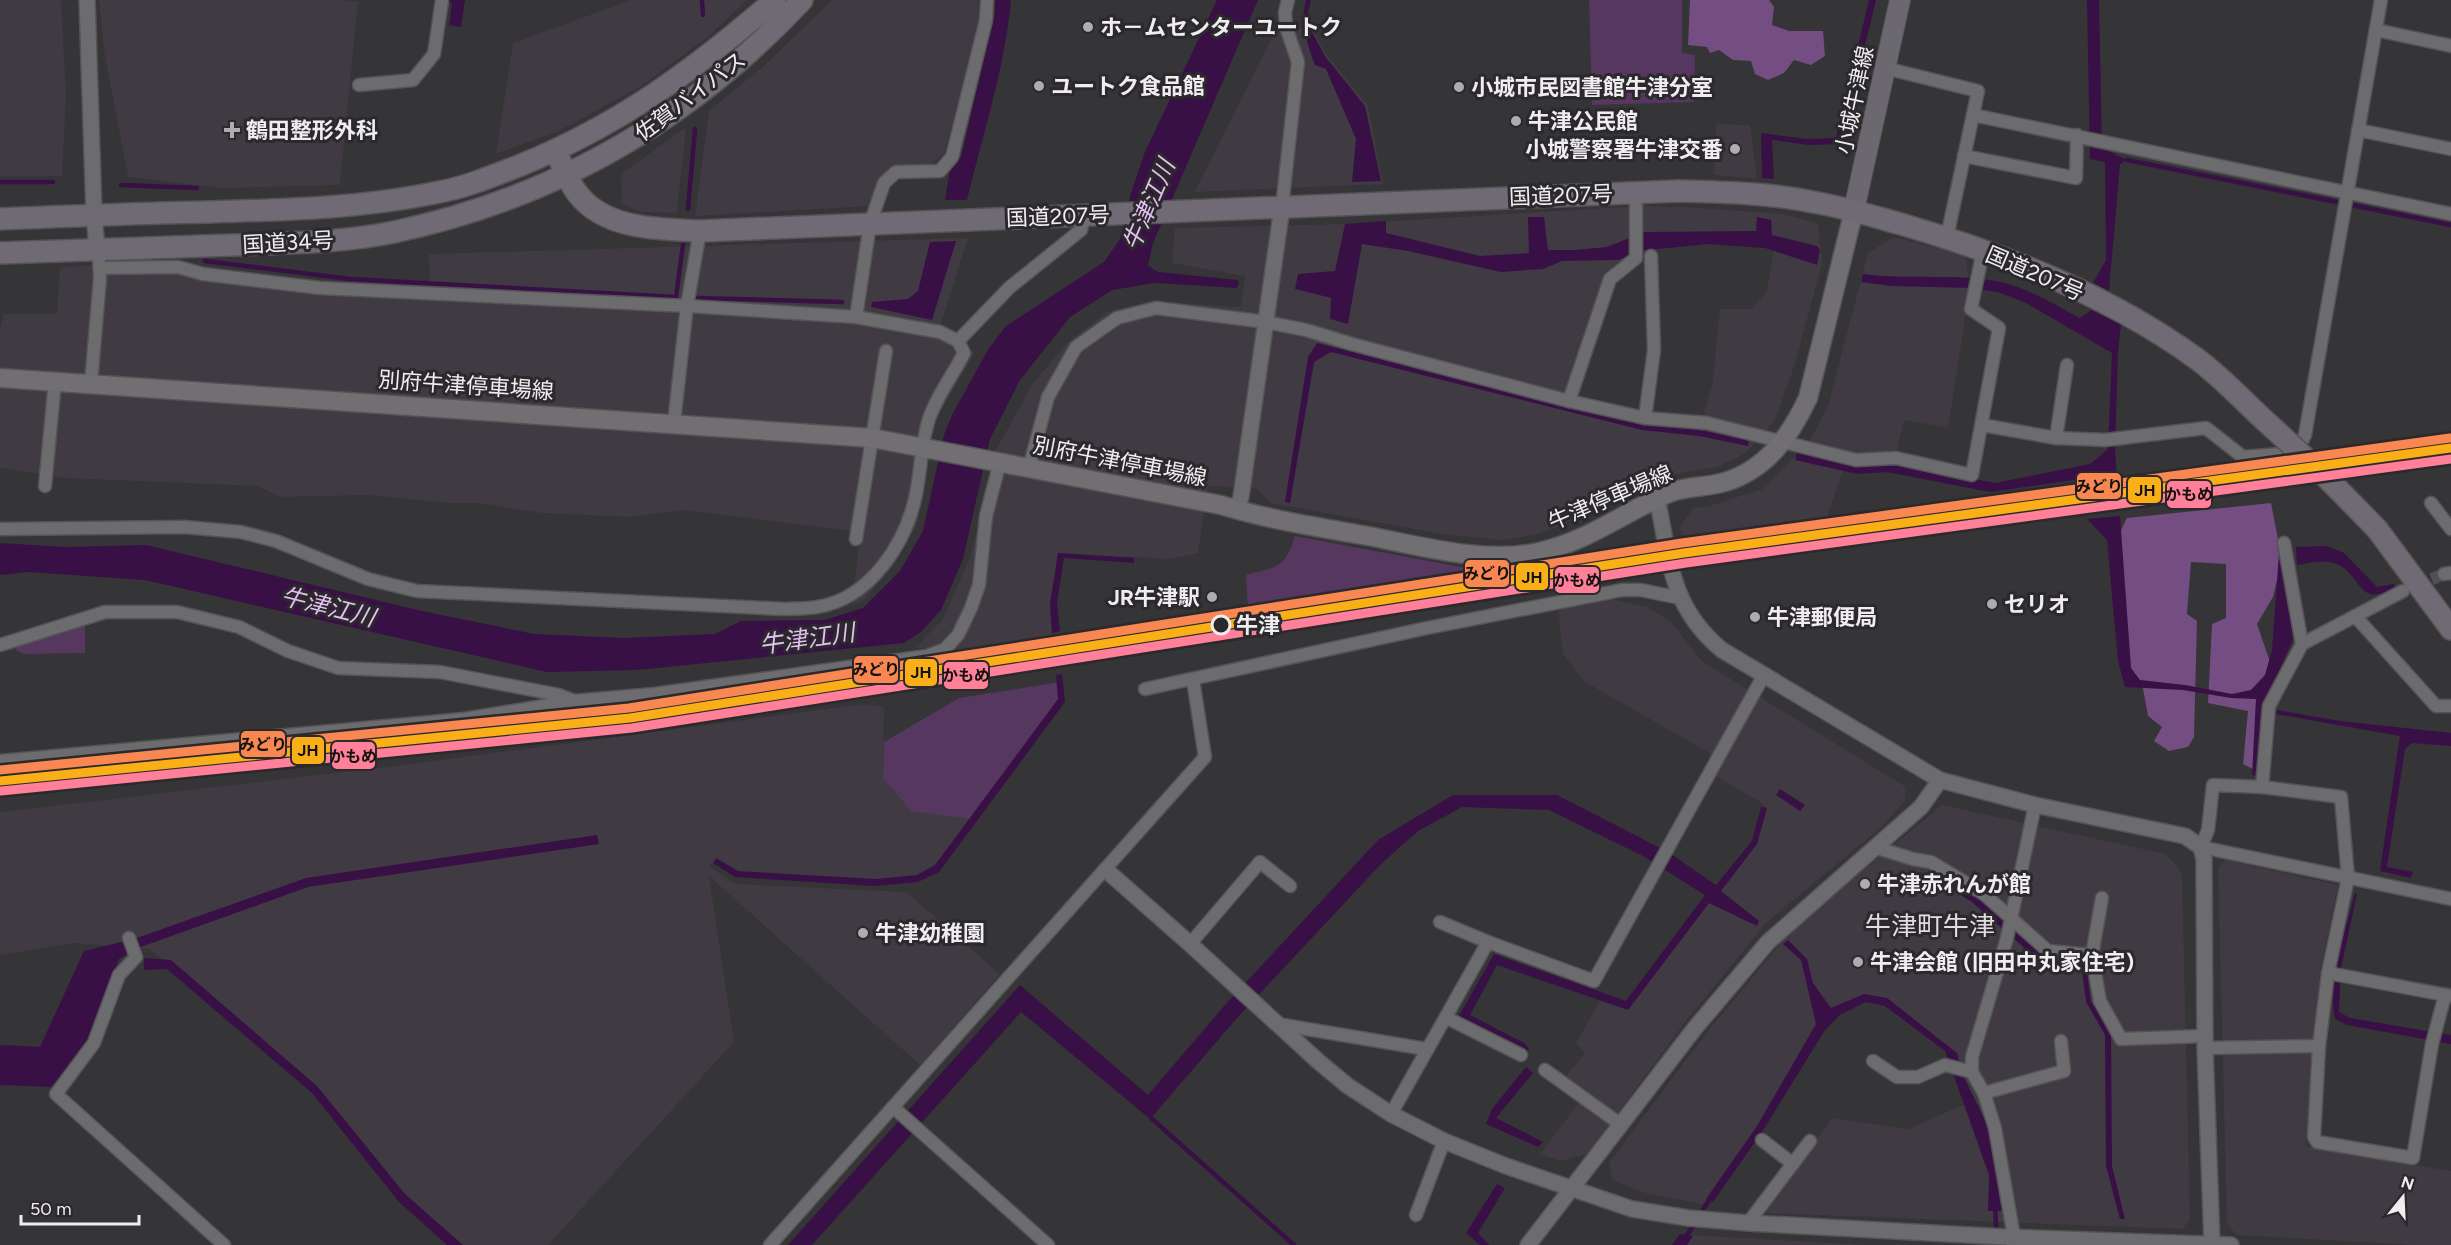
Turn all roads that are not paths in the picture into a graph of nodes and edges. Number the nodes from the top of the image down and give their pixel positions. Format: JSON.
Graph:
{"nodes":[{"id":1,"x":87,"y":0,"type":"edge"},
{"id":2,"x":775,"y":0,"type":"edge"},
{"id":3,"x":802,"y":0,"type":"edge"},
{"id":4,"x":987,"y":0,"type":"edge"},
{"id":5,"x":1288,"y":0,"type":"edge"},
{"id":6,"x":1900,"y":0,"type":"edge"},
{"id":7,"x":2381,"y":0,"type":"edge"},
{"id":8,"x":442,"y":3,"type":"edge"},
{"id":9,"x":2376,"y":30,"type":"junction"},
{"id":10,"x":2451,"y":46,"type":"edge"},
{"id":11,"x":1885,"y":68,"type":"junction"},
{"id":12,"x":359,"y":85,"type":"dead end"},
{"id":13,"x":1973,"y":115,"type":"junction"},
{"id":14,"x":2358,"y":130,"type":"junction"},
{"id":15,"x":2081,"y":136,"type":"junction"},
{"id":16,"x":2451,"y":149,"type":"edge"},
{"id":17,"x":556,"y":150,"type":"junction"},
{"id":18,"x":1964,"y":156,"type":"junction"},
{"id":19,"x":567,"y":176,"type":"junction"},
{"id":20,"x":1636,"y":192,"type":"junction"},
{"id":21,"x":2347,"y":192,"type":"junction"},
{"id":22,"x":1282,"y":207,"type":"junction"},
{"id":23,"x":1854,"y":210,"type":"junction"},
{"id":24,"x":94,"y":214,"type":"junction"},
{"id":25,"x":2451,"y":214,"type":"edge"},
{"id":26,"x":1090,"y":215,"type":"junction"},
{"id":27,"x":0,"y":219,"type":"edge"},
{"id":28,"x":870,"y":224,"type":"junction"},
{"id":29,"x":700,"y":231,"type":"junction"},
{"id":30,"x":1947,"y":237,"type":"junction"},
{"id":31,"x":1983,"y":251,"type":"junction"},
{"id":32,"x":0,"y":253,"type":"edge"},
{"id":33,"x":1651,"y":256,"type":"dead end"},
{"id":34,"x":98,"y":259,"type":"junction"},
{"id":35,"x":687,"y":306,"type":"junction"},
{"id":36,"x":856,"y":317,"type":"junction"},
{"id":37,"x":1266,"y":322,"type":"junction"},
{"id":38,"x":958,"y":341,"type":"junction"},
{"id":39,"x":886,"y":351,"type":"dead end"},
{"id":40,"x":2067,"y":365,"type":"dead end"},
{"id":41,"x":0,"y":378,"type":"edge"},
{"id":42,"x":56,"y":381,"type":"junction"},
{"id":43,"x":91,"y":383,"type":"junction"},
{"id":44,"x":1569,"y":401,"type":"junction"},
{"id":45,"x":1645,"y":418,"type":"junction"},
{"id":46,"x":674,"y":423,"type":"junction"},
{"id":47,"x":1982,"y":425,"type":"junction"},
{"id":48,"x":872,"y":438,"type":"junction"},
{"id":49,"x":2056,"y":438,"type":"junction"},
{"id":50,"x":1783,"y":443,"type":"junction"},
{"id":51,"x":924,"y":447,"type":"junction"},
{"id":52,"x":997,"y":461,"type":"junction"},
{"id":53,"x":1029,"y":468,"type":"junction"},
{"id":54,"x":45,"y":486,"type":"dead end"},
{"id":55,"x":1658,"y":498,"type":"junction"},
{"id":56,"x":2431,"y":503,"type":"dead end"},
{"id":57,"x":1238,"y":510,"type":"junction"},
{"id":58,"x":0,"y":529,"type":"edge"},
{"id":59,"x":2451,"y":529,"type":"edge"},
{"id":60,"x":856,"y":539,"type":"dead end"},
{"id":61,"x":2284,"y":543,"type":"dead end"},
{"id":62,"x":2403,"y":591,"type":"tunnel mouth"},
{"id":63,"x":1680,"y":598,"type":"junction"},
{"id":64,"x":2355,"y":616,"type":"junction"},
{"id":65,"x":2451,"y":629,"type":"edge"},
{"id":66,"x":2302,"y":644,"type":"junction"},
{"id":67,"x":0,"y":645,"type":"edge"},
{"id":68,"x":1764,"y":675,"type":"junction"},
{"id":69,"x":1193,"y":680,"type":"junction"},
{"id":70,"x":1145,"y":689,"type":"dead end"},
{"id":71,"x":573,"y":700,"type":"junction"},
{"id":72,"x":2451,"y":706,"type":"edge"},
{"id":73,"x":0,"y":761,"type":"edge"},
{"id":74,"x":1940,"y":780,"type":"junction"},
{"id":75,"x":2262,"y":787,"type":"junction"},
{"id":76,"x":2035,"y":805,"type":"junction"},
{"id":77,"x":1874,"y":847,"type":"junction"},
{"id":78,"x":2201,"y":847,"type":"junction"},
{"id":79,"x":1106,"y":870,"type":"junction"},
{"id":80,"x":2348,"y":878,"type":"junction"},
{"id":81,"x":1290,"y":886,"type":"dead end"},
{"id":82,"x":2102,"y":898,"type":"dead end"},
{"id":83,"x":2451,"y":899,"type":"edge"},
{"id":84,"x":2011,"y":920,"type":"junction"},
{"id":85,"x":1440,"y":922,"type":"dead end"},
{"id":86,"x":129,"y":938,"type":"dead end"},
{"id":87,"x":1488,"y":942,"type":"junction"},
{"id":88,"x":1190,"y":944,"type":"junction"},
{"id":89,"x":2092,"y":954,"type":"junction"},
{"id":90,"x":2328,"y":973,"type":"junction"},
{"id":91,"x":2448,"y":996,"type":"edge"},
{"id":92,"x":1447,"y":1018,"type":"junction"},
{"id":93,"x":1277,"y":1024,"type":"junction"},
{"id":94,"x":2061,"y":1041,"type":"dead end"},
{"id":95,"x":2204,"y":1042,"type":"junction"},
{"id":96,"x":2319,"y":1046,"type":"junction"},
{"id":97,"x":1426,"y":1049,"type":"junction"},
{"id":98,"x":1521,"y":1055,"type":"dead end"},
{"id":99,"x":1873,"y":1061,"type":"dead end"},
{"id":100,"x":1545,"y":1070,"type":"dead end"},
{"id":101,"x":1972,"y":1072,"type":"junction"},
{"id":102,"x":1984,"y":1093,"type":"junction"},
{"id":103,"x":893,"y":1107,"type":"junction"},
{"id":104,"x":1391,"y":1114,"type":"junction"},
{"id":105,"x":1620,"y":1124,"type":"junction"},
{"id":106,"x":1762,"y":1140,"type":"dead end"},
{"id":107,"x":1444,"y":1141,"type":"junction"},
{"id":108,"x":1810,"y":1141,"type":"dead end"},
{"id":109,"x":1792,"y":1164,"type":"junction"},
{"id":110,"x":1572,"y":1189,"type":"junction"},
{"id":111,"x":1416,"y":1215,"type":"dead end"},
{"id":112,"x":1749,"y":1223,"type":"junction"},
{"id":113,"x":2006,"y":1239,"type":"edge"},
{"id":114,"x":2212,"y":1244,"type":"edge"},
{"id":115,"x":224,"y":1245,"type":"edge"},
{"id":116,"x":770,"y":1245,"type":"edge"},
{"id":117,"x":1048,"y":1245,"type":"edge"},
{"id":118,"x":1528,"y":1245,"type":"edge"},
{"id":119,"x":2231,"y":1245,"type":"edge"}],
"edges":[{"from":1,"to":24,"type":"street"},
{"from":2,"to":17,"type":"highway","name":"佐賀バイパス"},
{"from":3,"to":19,"type":"highway","name":"佐賀バイパス"},
{"from":4,"to":28,"type":"street"},
{"from":5,"to":22,"type":"street"},
{"from":6,"to":11,"type":"main road","name":"小城牛津線"},
{"from":7,"to":9,"type":"street"},
{"from":8,"to":12,"type":"street"},
{"from":9,"to":10,"type":"street"},
{"from":9,"to":14,"type":"street"},
{"from":11,"to":13,"type":"street"},
{"from":11,"to":23,"type":"main road","name":"小城牛津線"},
{"from":13,"to":15,"type":"street"},
{"from":13,"to":18,"type":"street"},
{"from":14,"to":16,"type":"street"},
{"from":14,"to":21,"type":"street"},
{"from":15,"to":18,"type":"street"},
{"from":15,"to":21,"type":"street"},
{"from":17,"to":19,"type":"highway","name":"国道207号"},
{"from":17,"to":24,"type":"highway","name":"国道34号"},
{"from":18,"to":30,"type":"street"},
{"from":19,"to":29,"type":"highway","name":"国道207号"},
{"from":19,"to":34,"type":"highway","name":"国道34号"},
{"from":20,"to":22,"type":"highway","name":"国道207号"},
{"from":20,"to":23,"type":"highway","name":"国道207号"},
{"from":20,"to":44,"type":"street"},
{"from":21,"to":25,"type":"street"},
{"from":21,"to":49,"type":"street"},
{"from":22,"to":26,"type":"highway","name":"国道207号"},
{"from":22,"to":37,"type":"street"},
{"from":23,"to":30,"type":"highway","name":"国道207号"},
{"from":23,"to":50,"type":"main road","name":"牛津停車場線"},
{"from":24,"to":27,"type":"highway","name":"国道34号"},
{"from":24,"to":34,"type":"street"},
{"from":26,"to":28,"type":"highway","name":"国道207号"},
{"from":26,"to":38,"type":"street"},
{"from":28,"to":29,"type":"highway","name":"国道207号"},
{"from":28,"to":36,"type":"street"},
{"from":29,"to":35,"type":"street"},
{"from":30,"to":31,"type":"highway","name":"国道207号"},
{"from":31,"to":47,"type":"street"},
{"from":31,"to":65,"type":"highway","name":"国道207号","bridge":true},
{"from":32,"to":34,"type":"highway","name":"国道34号"},
{"from":33,"to":45,"type":"street"},
{"from":34,"to":35,"type":"street"},
{"from":34,"to":43,"type":"street"},
{"from":35,"to":36,"type":"street"},
{"from":35,"to":46,"type":"street"},
{"from":36,"to":38,"type":"street"},
{"from":37,"to":44,"type":"street"},
{"from":37,"to":53,"type":"street"},
{"from":37,"to":57,"type":"street"},
{"from":38,"to":51,"type":"street"},
{"from":39,"to":48,"type":"street"},
{"from":40,"to":49,"type":"street"},
{"from":41,"to":42,"type":"main road","name":"別府牛津停車場線"},
{"from":42,"to":43,"type":"main road","name":"別府牛津停車場線"},
{"from":42,"to":54,"type":"street"},
{"from":43,"to":46,"type":"main road","name":"別府牛津停車場線"},
{"from":44,"to":45,"type":"street"},
{"from":45,"to":50,"type":"street"},
{"from":46,"to":48,"type":"main road","name":"別府牛津停車場線"},
{"from":47,"to":49,"type":"street"},
{"from":47,"to":50,"type":"street"},
{"from":48,"to":51,"type":"main road","name":"別府牛津停車場線"},
{"from":48,"to":60,"type":"street"},
{"from":50,"to":55,"type":"main road","name":"牛津停車場線"},
{"from":51,"to":52,"type":"main road","name":"別府牛津停車場線"},
{"from":51,"to":58,"type":"street"},
{"from":52,"to":53,"type":"main road","name":"別府牛津停車場線"},
{"from":52,"to":71,"type":"street"},
{"from":53,"to":57,"type":"main road","name":"別府牛津停車場線"},
{"from":55,"to":57,"type":"main road","name":"牛津停車場線"},
{"from":55,"to":63,"type":"street"},
{"from":56,"to":59,"type":"street"},
{"from":61,"to":66,"type":"street"},
{"from":62,"to":64,"type":"street"},
{"from":63,"to":68,"type":"street"},
{"from":63,"to":69,"type":"street"},
{"from":64,"to":66,"type":"street"},
{"from":64,"to":72,"type":"street"},
{"from":66,"to":75,"type":"street"},
{"from":67,"to":71,"type":"street"},
{"from":68,"to":74,"type":"street"},
{"from":68,"to":87,"type":"street"},
{"from":69,"to":70,"type":"street"},
{"from":69,"to":79,"type":"street"},
{"from":71,"to":73,"type":"street"},
{"from":74,"to":76,"type":"street"},
{"from":74,"to":77,"type":"street"},
{"from":75,"to":78,"type":"street"},
{"from":75,"to":80,"type":"street"},
{"from":76,"to":78,"type":"street"},
{"from":76,"to":84,"type":"street"},
{"from":77,"to":84,"type":"street"},
{"from":77,"to":105,"type":"street"},
{"from":78,"to":80,"type":"street"},
{"from":78,"to":95,"type":"street"},
{"from":79,"to":88,"type":"street"},
{"from":79,"to":103,"type":"street"},
{"from":80,"to":83,"type":"street"},
{"from":80,"to":90,"type":"street"},
{"from":81,"to":88,"type":"street"},
{"from":82,"to":89,"type":"street"},
{"from":84,"to":89,"type":"street"},
{"from":84,"to":101,"type":"street"},
{"from":85,"to":87,"type":"street"},
{"from":86,"to":115,"type":"street"},
{"from":87,"to":92,"type":"street"},
{"from":88,"to":93,"type":"street"},
{"from":89,"to":95,"type":"street"},
{"from":90,"to":91,"type":"street"},
{"from":90,"to":96,"type":"street"},
{"from":91,"to":96,"type":"street"},
{"from":92,"to":97,"type":"street"},
{"from":92,"to":98,"type":"street"},
{"from":93,"to":97,"type":"street"},
{"from":93,"to":104,"type":"street"},
{"from":94,"to":102,"type":"street"},
{"from":95,"to":96,"type":"street"},
{"from":95,"to":114,"type":"street"},
{"from":97,"to":104,"type":"street"},
{"from":99,"to":101,"type":"street"},
{"from":100,"to":105,"type":"street"},
{"from":101,"to":102,"type":"street"},
{"from":102,"to":113,"type":"street"},
{"from":103,"to":116,"type":"street"},
{"from":103,"to":117,"type":"street"},
{"from":104,"to":107,"type":"street"},
{"from":105,"to":110,"type":"street"},
{"from":106,"to":109,"type":"street"},
{"from":107,"to":110,"type":"street"},
{"from":107,"to":111,"type":"street"},
{"from":108,"to":109,"type":"street"},
{"from":109,"to":112,"type":"street"},
{"from":110,"to":112,"type":"street"},
{"from":110,"to":118,"type":"street"},
{"from":112,"to":113,"type":"street"},
{"from":113,"to":114,"type":"street"},
{"from":114,"to":119,"type":"street"}]}
